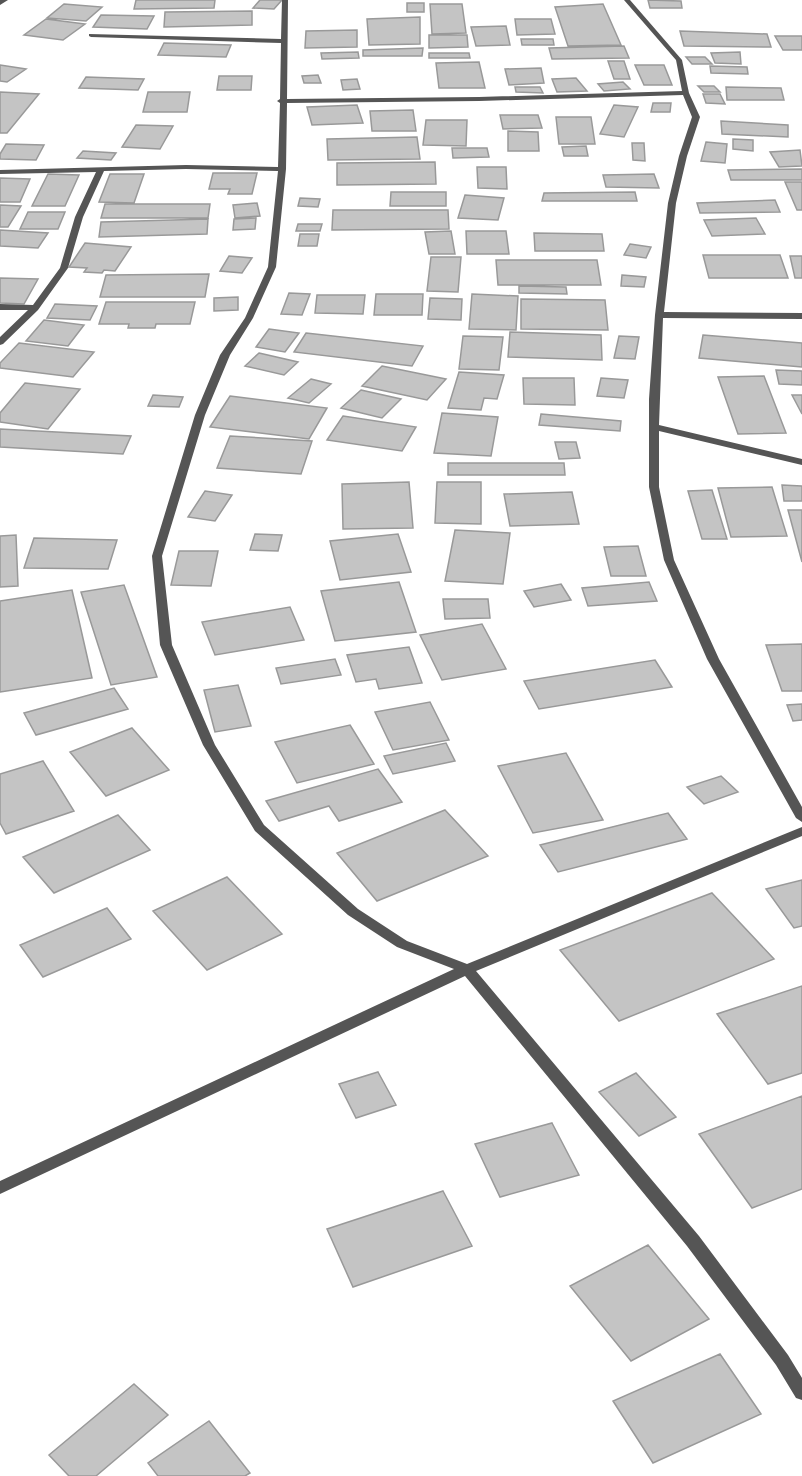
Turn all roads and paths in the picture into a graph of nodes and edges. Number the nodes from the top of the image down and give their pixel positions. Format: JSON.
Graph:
{"nodes":[{"id":1,"x":4,"y":0,"type":"edge"},
{"id":2,"x":285,"y":0,"type":"edge"},
{"id":3,"x":627,"y":0,"type":"edge"},
{"id":4,"x":0,"y":3,"type":"edge"},
{"id":5,"x":91,"y":35,"type":"dead end"},
{"id":6,"x":283,"y":41,"type":"junction"},
{"id":7,"x":686,"y":93,"type":"junction"},
{"id":8,"x":281,"y":100,"type":"junction"},
{"id":9,"x":102,"y":168,"type":"junction"},
{"id":10,"x":282,"y":169,"type":"junction"},
{"id":11,"x":0,"y":172,"type":"edge"},
{"id":12,"x":0,"y":307,"type":"edge"},
{"id":13,"x":35,"y":308,"type":"junction"},
{"id":14,"x":659,"y":315,"type":"junction"},
{"id":15,"x":802,"y":316,"type":"edge"},
{"id":16,"x":0,"y":342,"type":"edge"},
{"id":17,"x":654,"y":427,"type":"junction"},
{"id":18,"x":802,"y":462,"type":"edge"},
{"id":19,"x":802,"y":818,"type":"edge"},
{"id":20,"x":802,"y":831,"type":"edge"},
{"id":21,"x":467,"y":969,"type":"junction"},
{"id":22,"x":0,"y":1188,"type":"edge"},
{"id":23,"x":802,"y":1393,"type":"edge"}],
"edges":[{"from":1,"to":4,"type":"street"},
{"from":2,"to":6,"type":"street"},
{"from":3,"to":7,"type":"street"},
{"from":5,"to":6,"type":"street"},
{"from":6,"to":8,"type":"street"},
{"from":7,"to":8,"type":"street"},
{"from":7,"to":14,"type":"street"},
{"from":8,"to":10,"type":"street"},
{"from":9,"to":10,"type":"street"},
{"from":9,"to":11,"type":"street"},
{"from":9,"to":13,"type":"street"},
{"from":10,"to":21,"type":"street"},
{"from":12,"to":13,"type":"street"},
{"from":13,"to":16,"type":"street"},
{"from":14,"to":15,"type":"street"},
{"from":14,"to":17,"type":"street"},
{"from":17,"to":18,"type":"street"},
{"from":17,"to":19,"type":"street"},
{"from":20,"to":21,"type":"street"},
{"from":21,"to":22,"type":"street"},
{"from":21,"to":23,"type":"street"}]}
